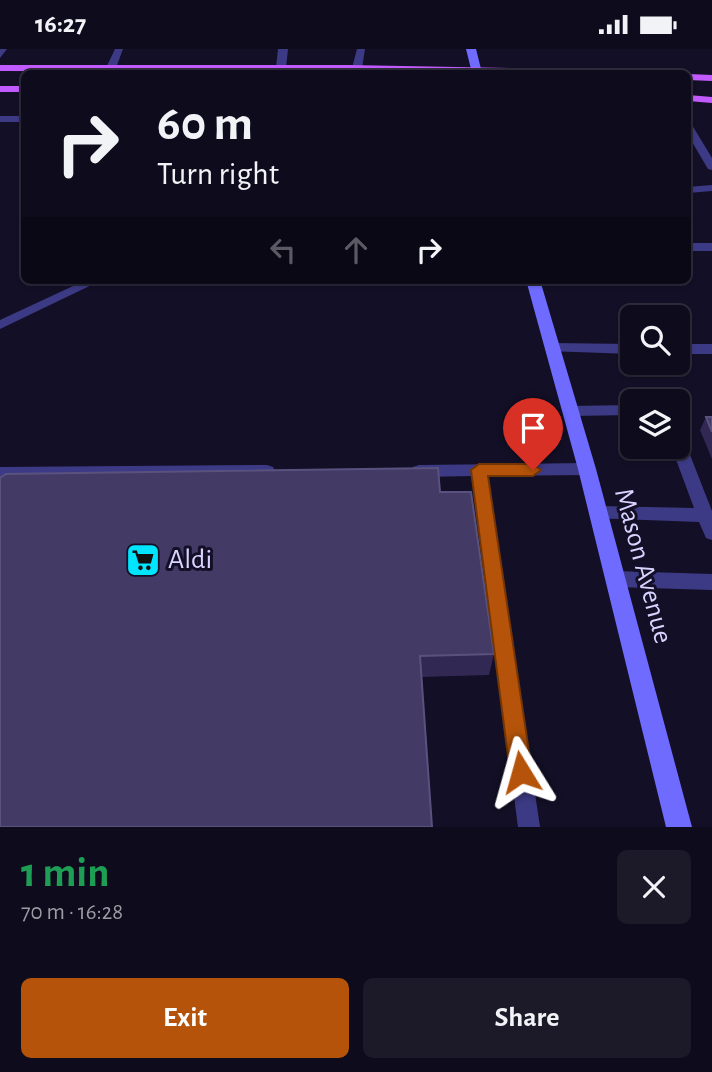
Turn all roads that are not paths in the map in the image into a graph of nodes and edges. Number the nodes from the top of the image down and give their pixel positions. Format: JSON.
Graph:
{"nodes":[{"id":1,"x":4,"y":49,"type":"edge"},
{"id":2,"x":119,"y":49,"type":"edge"},
{"id":3,"x":283,"y":49,"type":"edge"},
{"id":4,"x":361,"y":49,"type":"edge"},
{"id":5,"x":471,"y":49,"type":"edge"},
{"id":6,"x":0,"y":55,"type":"edge"},
{"id":7,"x":0,"y":68,"type":"edge"},
{"id":8,"x":111,"y":68,"type":"junction"},
{"id":9,"x":281,"y":68,"type":"junction"},
{"id":10,"x":357,"y":68,"type":"junction"},
{"id":11,"x":416,"y":70,"type":"edge"},
{"id":12,"x":476,"y":70,"type":"edge"},
{"id":13,"x":691,"y":77,"type":"edge"},
{"id":14,"x":712,"y":78,"type":"edge"},
{"id":15,"x":0,"y":89,"type":"edge"},
{"id":16,"x":21,"y":89,"type":"edge"},
{"id":17,"x":691,"y":98,"type":"edge"},
{"id":18,"x":712,"y":100,"type":"edge"},
{"id":19,"x":0,"y":119,"type":"edge"},
{"id":20,"x":21,"y":119,"type":"edge"},
{"id":21,"x":691,"y":132,"type":"edge"},
{"id":22,"x":712,"y":167,"type":"edge"},
{"id":23,"x":691,"y":190,"type":"edge"},
{"id":24,"x":711,"y":191,"type":"edge"},
{"id":25,"x":691,"y":247,"type":"edge"},
{"id":26,"x":712,"y":247,"type":"edge"},
{"id":27,"x":87,"y":284,"type":"edge"},
{"id":28,"x":534,"y":284,"type":"edge"},
{"id":29,"x":0,"y":325,"type":"edge"},
{"id":30,"x":552,"y":348,"type":"junction"},
{"id":31,"x":620,"y":349,"type":"edge"},
{"id":32,"x":690,"y":349,"type":"edge"},
{"id":33,"x":712,"y":349,"type":"edge"},
{"id":34,"x":620,"y":410,"type":"edge"},
{"id":35,"x":570,"y":411,"type":"junction"},
{"id":36,"x":684,"y":459,"type":"edge"},
{"id":37,"x":587,"y":469,"type":"junction"},
{"id":38,"x":479,"y":470,"type":"junction"},
{"id":39,"x":282,"y":471,"type":"edge"},
{"id":40,"x":399,"y":471,"type":"edge"},
{"id":41,"x":0,"y":473,"type":"edge"},
{"id":42,"x":598,"y":513,"type":"junction"},
{"id":43,"x":705,"y":515,"type":"junction"},
{"id":44,"x":712,"y":533,"type":"edge"},
{"id":45,"x":616,"y":579,"type":"junction"},
{"id":46,"x":712,"y":582,"type":"edge"},
{"id":47,"x":528,"y":827,"type":"edge"},
{"id":48,"x":679,"y":827,"type":"edge"}],
"edges":[{"from":1,"to":6,"type":"lane"},
{"from":2,"to":8,"type":"lane"},
{"from":3,"to":9,"type":"street"},
{"from":4,"to":10,"type":"lane"},
{"from":5,"to":12,"type":"main road"},
{"from":7,"to":8,"type":"main road"},
{"from":8,"to":9,"type":"main road"},
{"from":9,"to":10,"type":"main road"},
{"from":10,"to":11,"type":"main road"},
{"from":13,"to":14,"type":"main road"},
{"from":15,"to":16,"type":"main road"},
{"from":17,"to":18,"type":"main road"},
{"from":19,"to":20,"type":"lane"},
{"from":21,"to":22,"type":"lane"},
{"from":23,"to":24,"type":"lane"},
{"from":25,"to":26,"type":"lane"},
{"from":27,"to":29,"type":"lane"},
{"from":28,"to":30,"type":"main road","name":"Mason Avenue"},
{"from":30,"to":31,"type":"lane"},
{"from":30,"to":35,"type":"main road","name":"Mason Avenue"},
{"from":32,"to":33,"type":"lane"},
{"from":34,"to":35,"type":"lane"},
{"from":35,"to":37,"type":"main road","name":"Mason Avenue"},
{"from":36,"to":43,"type":"lane"},
{"from":37,"to":38,"type":"lane"},
{"from":37,"to":42,"type":"main road","name":"Mason Avenue"},
{"from":38,"to":40,"type":"lane"},
{"from":38,"to":47,"type":"lane"},
{"from":39,"to":41,"type":"lane"},
{"from":42,"to":43,"type":"lane"},
{"from":42,"to":45,"type":"main road","name":"Mason Avenue"},
{"from":43,"to":44,"type":"lane"},
{"from":45,"to":46,"type":"lane"},
{"from":45,"to":48,"type":"main road","name":"Mason Avenue"}]}
